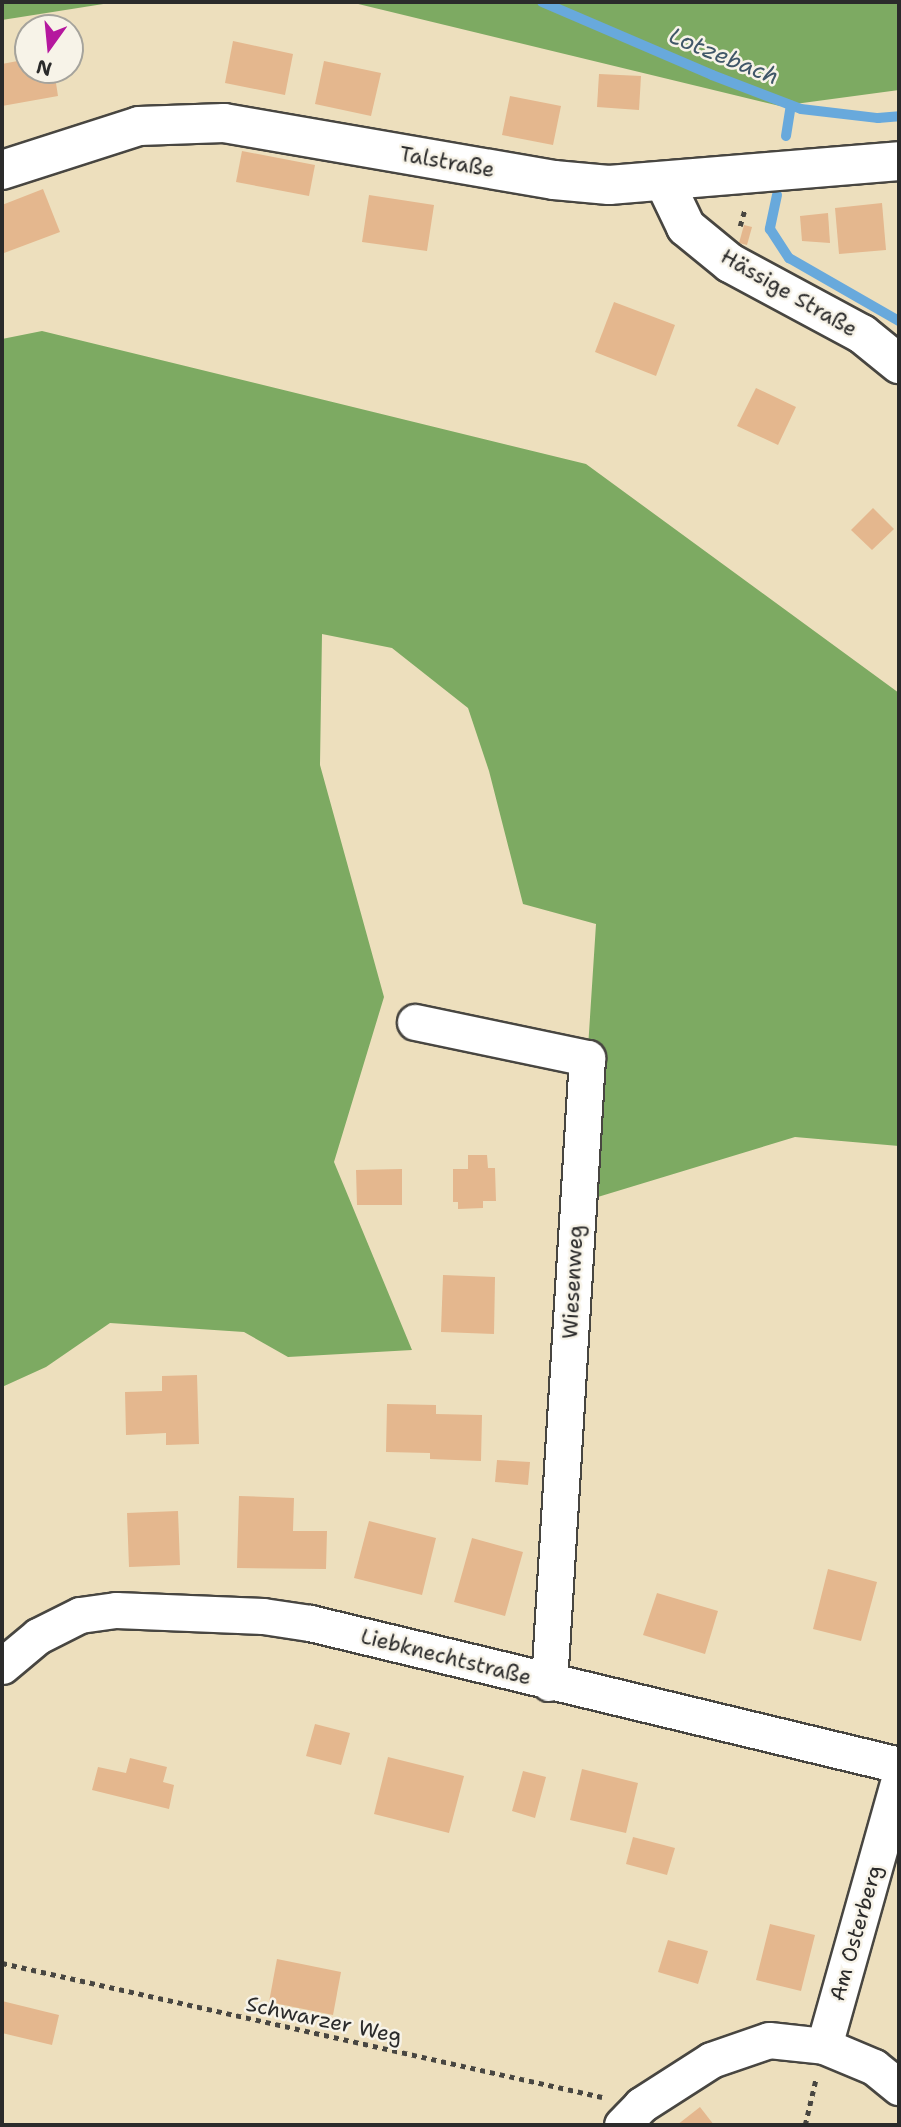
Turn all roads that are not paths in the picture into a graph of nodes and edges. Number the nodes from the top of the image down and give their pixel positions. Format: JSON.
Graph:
{"nodes":[{"id":1,"x":899,"y":161,"type":"edge"},
{"id":2,"x":2,"y":170,"type":"edge"},
{"id":3,"x":664,"y":181,"type":"junction"},
{"id":4,"x":899,"y":364,"type":"edge"},
{"id":5,"x":415,"y":1022,"type":"dead end"},
{"id":6,"x":2,"y":1666,"type":"edge"},
{"id":7,"x":549,"y":1683,"type":"junction"},
{"id":8,"x":899,"y":1765,"type":"edge"},
{"id":9,"x":899,"y":1779,"type":"edge"},
{"id":10,"x":824,"y":2046,"type":"junction"},
{"id":11,"x":899,"y":2087,"type":"edge"},
{"id":12,"x":631,"y":2115,"type":"edge"}],
"edges":[{"from":1,"to":3,"type":"street","name":"Talstraße"},
{"from":2,"to":3,"type":"street","name":"Talstraße"},
{"from":3,"to":4,"type":"street","name":"Hässige Straße"},
{"from":5,"to":7,"type":"street","name":"Wiesenweg"},
{"from":6,"to":7,"type":"street","name":"Liebknechtstraße"},
{"from":7,"to":8,"type":"street","name":"Liebknechtstraße"},
{"from":9,"to":10,"type":"street","name":"Am Osterberg"},
{"from":10,"to":11,"type":"street"},
{"from":10,"to":12,"type":"street"}]}
